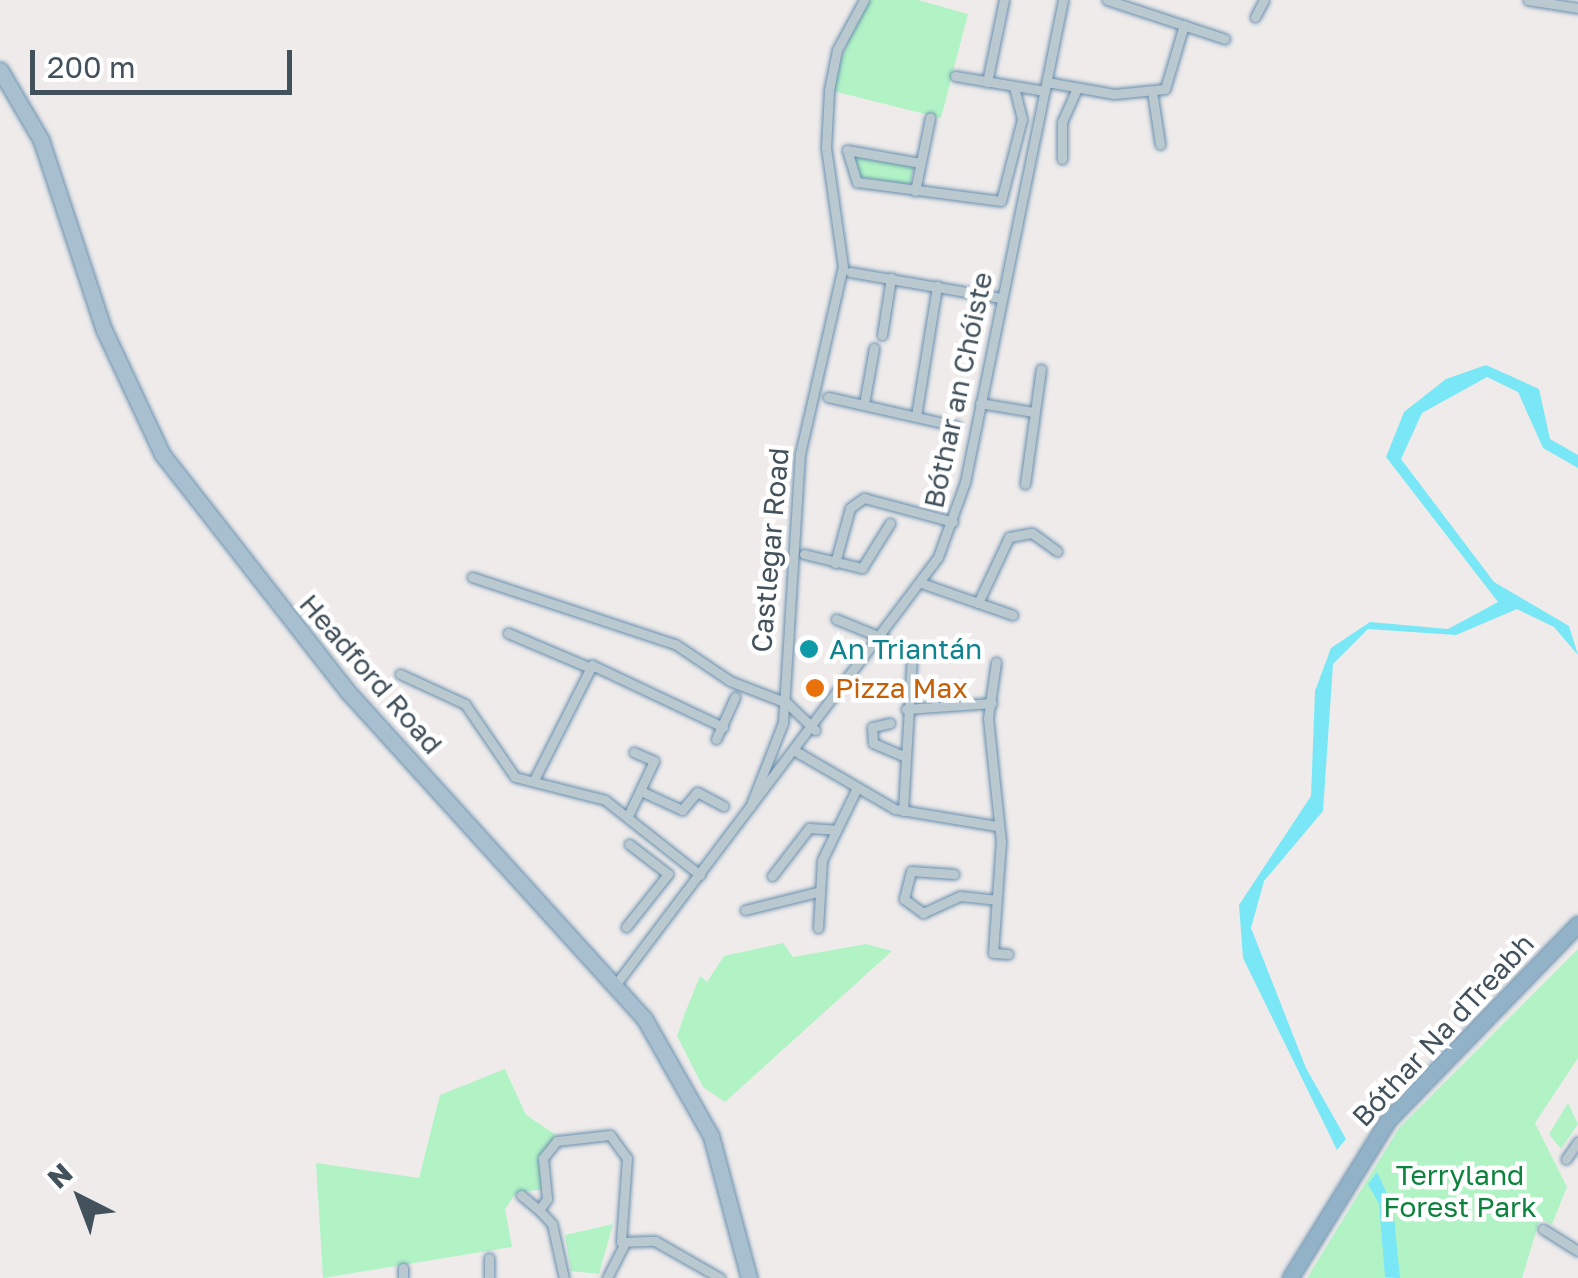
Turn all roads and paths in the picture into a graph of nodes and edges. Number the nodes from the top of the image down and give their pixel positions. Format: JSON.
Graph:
{"nodes":[{"id":1,"x":864,"y":0,"type":"edge"},
{"id":2,"x":1004,"y":0,"type":"edge"},
{"id":3,"x":1063,"y":0,"type":"edge"},
{"id":4,"x":1107,"y":0,"type":"edge"},
{"id":5,"x":1264,"y":0,"type":"edge"},
{"id":6,"x":1528,"y":0,"type":"edge"},
{"id":7,"x":1578,"y":8,"type":"edge"},
{"id":8,"x":1255,"y":18,"type":"dead end"},
{"id":9,"x":1184,"y":25,"type":"junction"},
{"id":10,"x":1225,"y":38,"type":"dead end"},
{"id":11,"x":0,"y":70,"type":"edge"},
{"id":12,"x":955,"y":76,"type":"dead end"},
{"id":13,"x":987,"y":82,"type":"junction"},
{"id":14,"x":1014,"y":87,"type":"junction"},
{"id":15,"x":1046,"y":87,"type":"junction"},
{"id":16,"x":1077,"y":88,"type":"junction"},
{"id":17,"x":1152,"y":90,"type":"junction"},
{"id":18,"x":930,"y":118,"type":"dead end"},
{"id":19,"x":1160,"y":144,"type":"dead end"},
{"id":20,"x":1062,"y":159,"type":"dead end"},
{"id":21,"x":920,"y":163,"type":"junction"},
{"id":22,"x":915,"y":191,"type":"junction"},
{"id":23,"x":850,"y":272,"type":"dead end"},
{"id":24,"x":891,"y":278,"type":"junction"},
{"id":25,"x":937,"y":286,"type":"junction"},
{"id":26,"x":1001,"y":298,"type":"junction"},
{"id":27,"x":882,"y":335,"type":"dead end"},
{"id":28,"x":874,"y":348,"type":"dead end"},
{"id":29,"x":1041,"y":369,"type":"dead end"},
{"id":30,"x":828,"y":396,"type":"dead end"},
{"id":31,"x":980,"y":402,"type":"junction"},
{"id":32,"x":864,"y":404,"type":"junction"},
{"id":33,"x":1033,"y":412,"type":"junction"},
{"id":34,"x":916,"y":416,"type":"junction"},
{"id":35,"x":957,"y":426,"type":"dead end"},
{"id":36,"x":1024,"y":484,"type":"dead end"},
{"id":37,"x":953,"y":522,"type":"junction"},
{"id":38,"x":890,"y":523,"type":"dead end"},
{"id":39,"x":1057,"y":552,"type":"dead end"},
{"id":40,"x":804,"y":554,"type":"dead end"},
{"id":41,"x":835,"y":564,"type":"junction"},
{"id":42,"x":472,"y":577,"type":"dead end"},
{"id":43,"x":924,"y":584,"type":"junction"},
{"id":44,"x":978,"y":603,"type":"junction"},
{"id":45,"x":1014,"y":615,"type":"dead end"},
{"id":46,"x":836,"y":618,"type":"dead end"},
{"id":47,"x":508,"y":633,"type":"dead end"},
{"id":48,"x":885,"y":639,"type":"junction"},
{"id":49,"x":912,"y":654,"type":"dead end"},
{"id":50,"x":996,"y":662,"type":"dead end"},
{"id":51,"x":588,"y":667,"type":"junction"},
{"id":52,"x":400,"y":674,"type":"dead end"},
{"id":53,"x":735,"y":697,"type":"dead end"},
{"id":54,"x":781,"y":699,"type":"junction"},
{"id":55,"x":992,"y":703,"type":"junction"},
{"id":56,"x":906,"y":710,"type":"junction"},
{"id":57,"x":890,"y":723,"type":"dead end"},
{"id":58,"x":722,"y":727,"type":"junction"},
{"id":59,"x":814,"y":730,"type":"junction"},
{"id":60,"x":716,"y":740,"type":"dead end"},
{"id":61,"x":634,"y":752,"type":"dead end"},
{"id":62,"x":797,"y":752,"type":"junction"},
{"id":63,"x":906,"y":757,"type":"junction"},
{"id":64,"x":534,"y":780,"type":"junction"},
{"id":65,"x":856,"y":790,"type":"junction"},
{"id":66,"x":643,"y":792,"type":"junction"},
{"id":67,"x":723,"y":806,"type":"dead end"},
{"id":68,"x":750,"y":810,"type":"junction"},
{"id":69,"x":903,"y":811,"type":"junction"},
{"id":70,"x":628,"y":816,"type":"junction"},
{"id":71,"x":997,"y":826,"type":"junction"},
{"id":72,"x":835,"y":830,"type":"junction"},
{"id":73,"x":629,"y":844,"type":"dead end"},
{"id":74,"x":676,"y":855,"type":"junction"},
{"id":75,"x":663,"y":871,"type":"junction"},
{"id":76,"x":940,"y":871,"type":"junction"},
{"id":77,"x":700,"y":874,"type":"junction"},
{"id":78,"x":954,"y":874,"type":"dead end"},
{"id":79,"x":772,"y":876,"type":"dead end"},
{"id":80,"x":938,"y":885,"type":"dead end"},
{"id":81,"x":817,"y":892,"type":"junction"},
{"id":82,"x":996,"y":900,"type":"junction"},
{"id":83,"x":745,"y":910,"type":"dead end"},
{"id":84,"x":1578,"y":924,"type":"edge"},
{"id":85,"x":626,"y":927,"type":"dead end"},
{"id":86,"x":818,"y":928,"type":"dead end"},
{"id":87,"x":1008,"y":954,"type":"dead end"},
{"id":88,"x":616,"y":984,"type":"junction"},
{"id":89,"x":1578,"y":1142,"type":"edge"},
{"id":90,"x":1566,"y":1159,"type":"dead end"},
{"id":91,"x":521,"y":1195,"type":"dead end"},
{"id":92,"x":539,"y":1210,"type":"junction"},
{"id":93,"x":1543,"y":1229,"type":"dead end"},
{"id":94,"x":624,"y":1245,"type":"junction"},
{"id":95,"x":1578,"y":1252,"type":"edge"},
{"id":96,"x":490,"y":1258,"type":"dead end"},
{"id":97,"x":489,"y":1277,"type":"edge"},
{"id":98,"x":501,"y":1278,"type":"edge"},
{"id":99,"x":564,"y":1278,"type":"edge"},
{"id":100,"x":608,"y":1278,"type":"edge"},
{"id":101,"x":720,"y":1278,"type":"edge"},
{"id":102,"x":749,"y":1278,"type":"edge"},
{"id":103,"x":1290,"y":1278,"type":"edge"}],
"edges":[{"from":1,"to":54,"type":"street","name":"Castlegar Road"},
{"from":2,"to":13,"type":"street"},
{"from":3,"to":15,"type":"street","name":"Bóthar an Chóiste"},
{"from":4,"to":9,"type":"street"},
{"from":5,"to":8,"type":"street"},
{"from":6,"to":7,"type":"street"},
{"from":9,"to":10,"type":"street"},
{"from":9,"to":17,"type":"street"},
{"from":11,"to":88,"type":"main road","name":"Headford Road"},
{"from":12,"to":13,"type":"street"},
{"from":13,"to":14,"type":"street"},
{"from":14,"to":15,"type":"street"},
{"from":14,"to":22,"type":"street"},
{"from":15,"to":16,"type":"street"},
{"from":15,"to":26,"type":"street","name":"Bóthar an Chóiste"},
{"from":16,"to":17,"type":"street"},
{"from":16,"to":20,"type":"street"},
{"from":17,"to":19,"type":"street"},
{"from":18,"to":21,"type":"street"},
{"from":21,"to":22,"type":"street"},
{"from":21,"to":22,"type":"street"},
{"from":23,"to":24,"type":"street"},
{"from":24,"to":25,"type":"street"},
{"from":24,"to":27,"type":"street"},
{"from":25,"to":26,"type":"street"},
{"from":25,"to":34,"type":"street"},
{"from":26,"to":31,"type":"street","name":"Bóthar an Chóiste"},
{"from":28,"to":32,"type":"street"},
{"from":29,"to":33,"type":"street"},
{"from":30,"to":32,"type":"street"},
{"from":31,"to":33,"type":"street"},
{"from":31,"to":37,"type":"street","name":"Bóthar an Chóiste"},
{"from":32,"to":34,"type":"street"},
{"from":33,"to":36,"type":"street"},
{"from":34,"to":35,"type":"street"},
{"from":37,"to":41,"type":"street"},
{"from":37,"to":43,"type":"street","name":"Bóthar an Chóiste"},
{"from":38,"to":41,"type":"street"},
{"from":39,"to":44,"type":"street"},
{"from":40,"to":41,"type":"street"},
{"from":42,"to":54,"type":"street"},
{"from":43,"to":44,"type":"street"},
{"from":43,"to":48,"type":"street","name":"Bóthar an Chóiste"},
{"from":44,"to":45,"type":"street"},
{"from":46,"to":48,"type":"street"},
{"from":47,"to":51,"type":"street"},
{"from":48,"to":59,"type":"street","name":"Bóthar an Chóiste"},
{"from":49,"to":56,"type":"street"},
{"from":50,"to":55,"type":"street"},
{"from":51,"to":58,"type":"street"},
{"from":51,"to":64,"type":"street"},
{"from":52,"to":64,"type":"street"},
{"from":53,"to":58,"type":"street"},
{"from":54,"to":59,"type":"street"},
{"from":54,"to":68,"type":"street","name":"Castlegar Road"},
{"from":55,"to":56,"type":"street"},
{"from":55,"to":71,"type":"street"},
{"from":56,"to":63,"type":"street"},
{"from":57,"to":63,"type":"street"},
{"from":58,"to":60,"type":"street"},
{"from":59,"to":62,"type":"street","name":"Bóthar an Chóiste"},
{"from":61,"to":66,"type":"street"},
{"from":62,"to":65,"type":"street"},
{"from":62,"to":68,"type":"street","name":"Bóthar an Chóiste"},
{"from":63,"to":69,"type":"street"},
{"from":64,"to":70,"type":"street"},
{"from":65,"to":69,"type":"street"},
{"from":65,"to":72,"type":"street"},
{"from":66,"to":67,"type":"street"},
{"from":66,"to":70,"type":"street"},
{"from":68,"to":77,"type":"street","name":"Bóthar an Chóiste"},
{"from":69,"to":71,"type":"street"},
{"from":70,"to":74,"type":"street"},
{"from":71,"to":82,"type":"street"},
{"from":72,"to":79,"type":"street"},
{"from":72,"to":81,"type":"street"},
{"from":73,"to":75,"type":"street"},
{"from":74,"to":75,"type":"street"},
{"from":74,"to":77,"type":"street"},
{"from":75,"to":85,"type":"street"},
{"from":76,"to":78,"type":"street"},
{"from":76,"to":80,"type":"street"},
{"from":76,"to":82,"type":"street"},
{"from":77,"to":88,"type":"street","name":"Bóthar an Chóiste"},
{"from":81,"to":83,"type":"street"},
{"from":81,"to":86,"type":"street"},
{"from":82,"to":87,"type":"street"},
{"from":84,"to":103,"type":"highway","name":"Bóthar Na dTreabh"},
{"from":88,"to":102,"type":"main road","name":"Headford Road"},
{"from":89,"to":90,"type":"street"},
{"from":91,"to":92,"type":"street"},
{"from":92,"to":94,"type":"street"},
{"from":92,"to":99,"type":"street"},
{"from":93,"to":95,"type":"street"},
{"from":94,"to":100,"type":"street"},
{"from":94,"to":101,"type":"street"},
{"from":96,"to":97,"type":"street"},
{"from":97,"to":98,"type":"street"}]}
